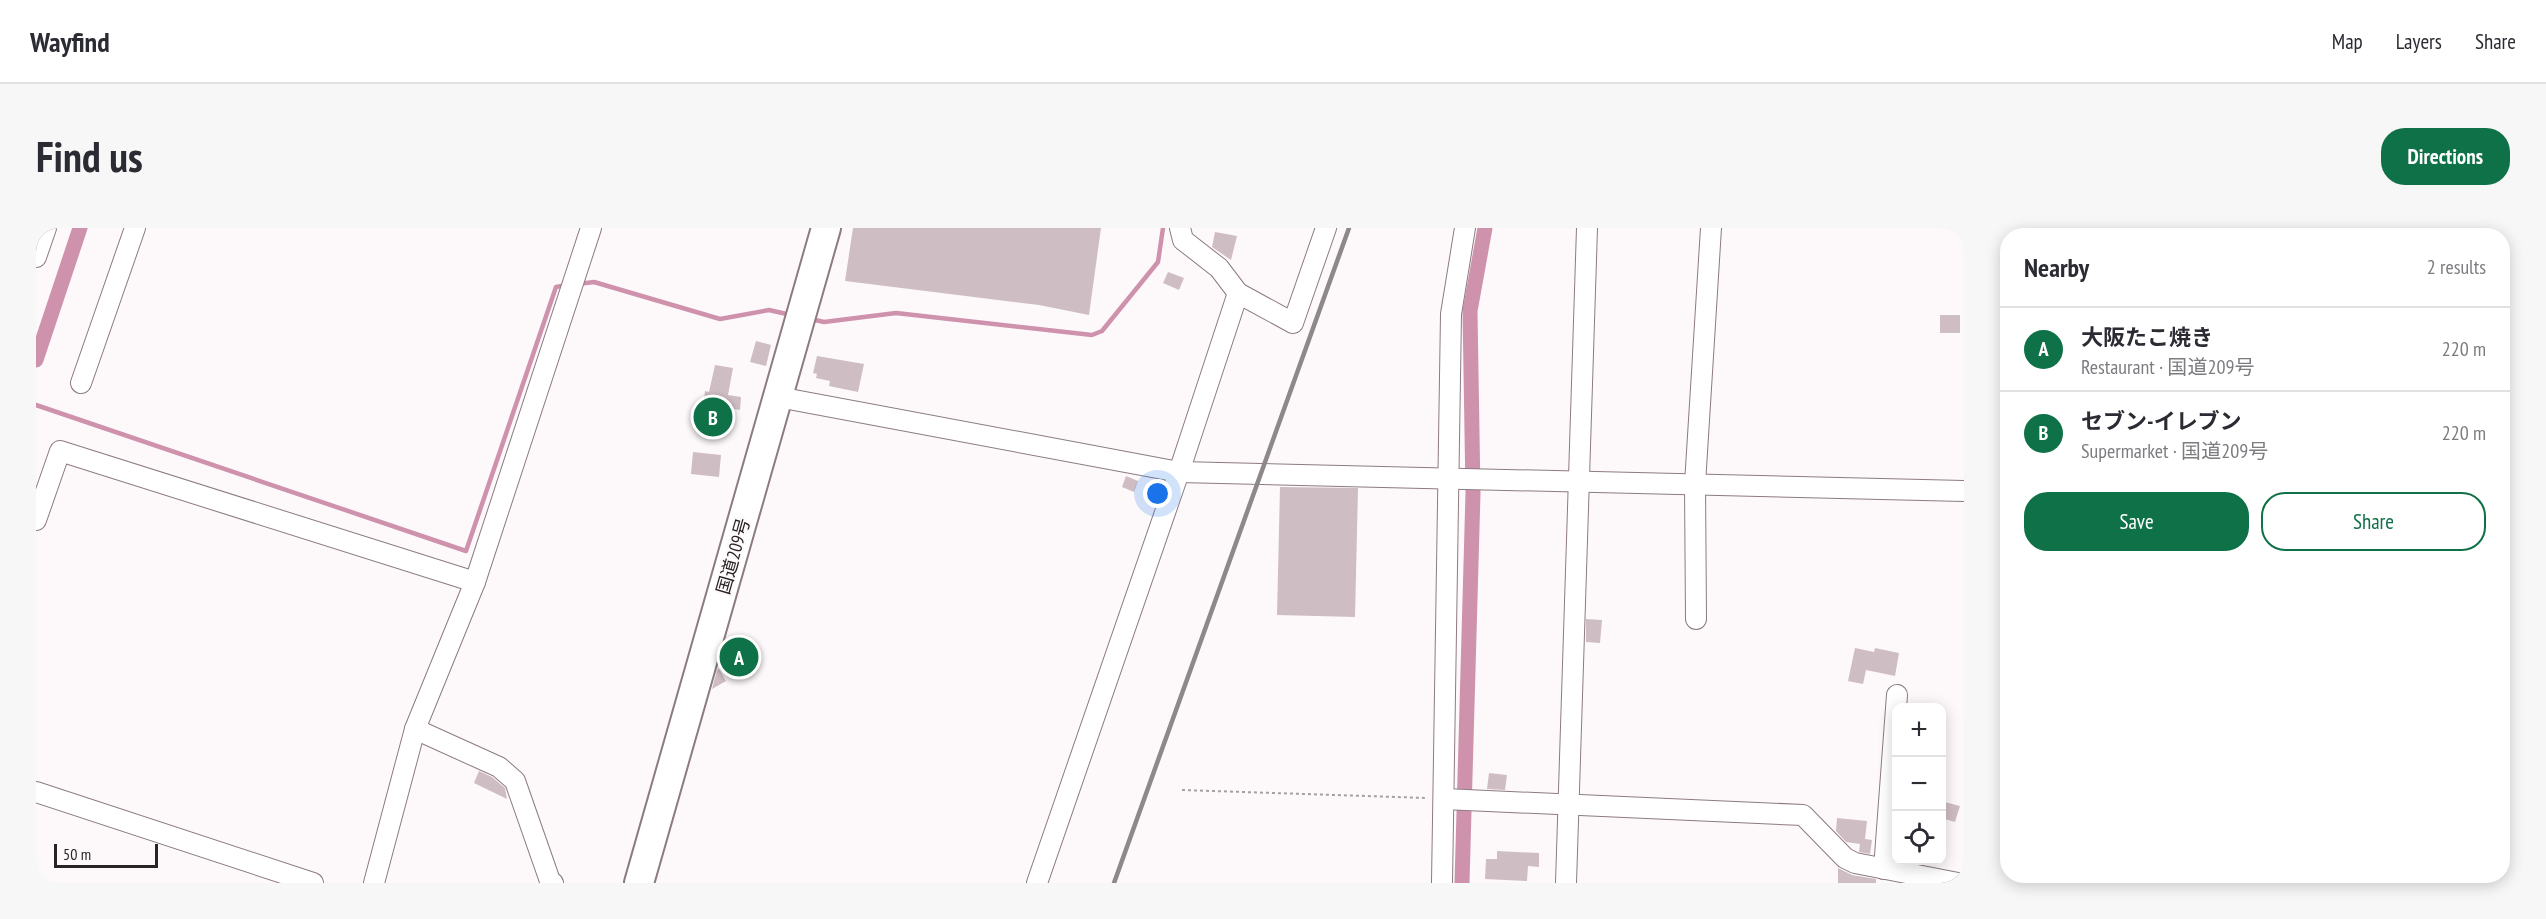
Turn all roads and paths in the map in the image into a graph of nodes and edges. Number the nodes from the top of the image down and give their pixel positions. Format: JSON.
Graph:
{"nodes":[{"id":1,"x":46,"y":228,"type":"edge"},
{"id":2,"x":135,"y":228,"type":"edge"},
{"id":3,"x":591,"y":228,"type":"edge"},
{"id":4,"x":826,"y":228,"type":"edge"},
{"id":5,"x":1180,"y":228,"type":"edge"},
{"id":6,"x":1326,"y":228,"type":"edge"},
{"id":7,"x":1465,"y":228,"type":"edge"},
{"id":8,"x":1587,"y":228,"type":"edge"},
{"id":9,"x":1711,"y":228,"type":"edge"},
{"id":10,"x":36,"y":257,"type":"edge"},
{"id":11,"x":1238,"y":293,"type":"junction"},
{"id":12,"x":81,"y":383,"type":"dead end"},
{"id":13,"x":778,"y":397,"type":"junction"},
{"id":14,"x":1179,"y":471,"type":"junction"},
{"id":15,"x":1448,"y":477,"type":"junction"},
{"id":16,"x":1578,"y":480,"type":"junction"},
{"id":17,"x":1695,"y":484,"type":"junction"},
{"id":18,"x":1964,"y":491,"type":"edge"},
{"id":19,"x":36,"y":520,"type":"edge"},
{"id":20,"x":476,"y":582,"type":"junction"},
{"id":21,"x":1696,"y":619,"type":"dead end"},
{"id":22,"x":1897,"y":695,"type":"dead end"},
{"id":23,"x":415,"y":729,"type":"junction"},
{"id":24,"x":1182,"y":790,"type":"dead end"},
{"id":25,"x":36,"y":792,"type":"edge"},
{"id":26,"x":1444,"y":799,"type":"junction"},
{"id":27,"x":1568,"y":807,"type":"junction"},
{"id":28,"x":1884,"y":869,"type":"junction"},
{"id":29,"x":1929,"y":869,"type":"edge"},
{"id":30,"x":313,"y":883,"type":"edge"},
{"id":31,"x":374,"y":883,"type":"edge"},
{"id":32,"x":553,"y":883,"type":"edge"},
{"id":33,"x":639,"y":883,"type":"edge"},
{"id":34,"x":1037,"y":883,"type":"edge"},
{"id":35,"x":1442,"y":883,"type":"edge"},
{"id":36,"x":1566,"y":883,"type":"edge"},
{"id":37,"x":1958,"y":883,"type":"edge"}],
"edges":[{"from":1,"to":10,"type":"street"},
{"from":2,"to":12,"type":"street"},
{"from":3,"to":20,"type":"street"},
{"from":4,"to":13,"type":"highway","name":"国道209号"},
{"from":5,"to":11,"type":"street"},
{"from":6,"to":11,"type":"street"},
{"from":7,"to":15,"type":"street"},
{"from":8,"to":16,"type":"street"},
{"from":9,"to":17,"type":"street"},
{"from":11,"to":14,"type":"street"},
{"from":13,"to":14,"type":"street"},
{"from":13,"to":33,"type":"highway","name":"国道209号"},
{"from":14,"to":15,"type":"street"},
{"from":14,"to":34,"type":"street"},
{"from":15,"to":16,"type":"street"},
{"from":15,"to":26,"type":"street"},
{"from":16,"to":17,"type":"street"},
{"from":16,"to":27,"type":"street"},
{"from":17,"to":18,"type":"street"},
{"from":17,"to":21,"type":"street"},
{"from":19,"to":20,"type":"street"},
{"from":20,"to":23,"type":"street"},
{"from":22,"to":28,"type":"street"},
{"from":23,"to":31,"type":"street"},
{"from":23,"to":32,"type":"street"},
{"from":24,"to":26,"type":"path"},
{"from":25,"to":30,"type":"street"},
{"from":26,"to":27,"type":"street"},
{"from":26,"to":35,"type":"street"},
{"from":27,"to":28,"type":"street"},
{"from":27,"to":36,"type":"street"},
{"from":28,"to":29,"type":"street"},
{"from":29,"to":37,"type":"street"}]}
